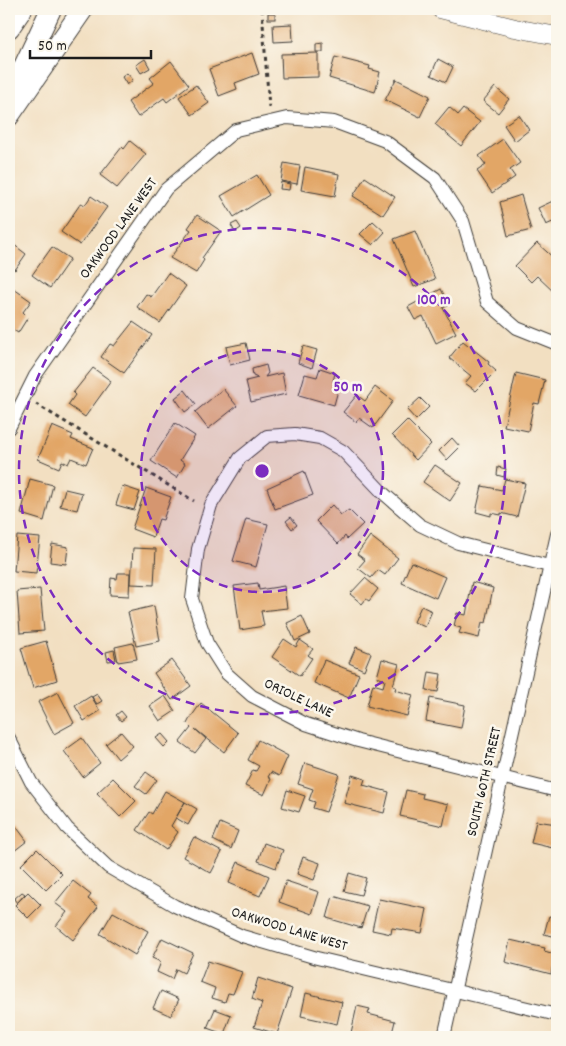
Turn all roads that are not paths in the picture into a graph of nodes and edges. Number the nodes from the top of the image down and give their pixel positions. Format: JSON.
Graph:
{"nodes":[{"id":1,"x":22,"y":9,"type":"edge"},
{"id":2,"x":51,"y":9,"type":"edge"},
{"id":3,"x":83,"y":9,"type":"edge"},
{"id":4,"x":446,"y":10,"type":"edge"},
{"id":5,"x":9,"y":28,"type":"edge"},
{"id":6,"x":557,"y":36,"type":"edge"},
{"id":7,"x":9,"y":98,"type":"edge"},
{"id":8,"x":9,"y":116,"type":"edge"},
{"id":9,"x":557,"y":344,"type":"edge"},
{"id":10,"x":9,"y":428,"type":"edge"},
{"id":11,"x":557,"y":534,"type":"edge"},
{"id":12,"x":553,"y":567,"type":"edge"},
{"id":13,"x":9,"y":738,"type":"edge"},
{"id":14,"x":503,"y":776,"type":"junction"},
{"id":15,"x":557,"y":791,"type":"edge"},
{"id":16,"x":455,"y":992,"type":"junction"},
{"id":17,"x":557,"y":1015,"type":"edge"},
{"id":18,"x":444,"y":1037,"type":"edge"}],
"edges":[{"from":1,"to":5,"type":"main road"},
{"from":2,"to":7,"type":"main road"},
{"from":3,"to":8,"type":"main road"},
{"from":4,"to":6,"type":"street"},
{"from":9,"to":10,"type":"street","name":"OAKWOOD LANE WEST"},
{"from":11,"to":12,"type":"street","name":"SOUTH 60TH STREET"},
{"from":12,"to":14,"type":"street","name":"SOUTH 60TH STREET"},
{"from":12,"to":14,"type":"street","name":"ORIOLE LANE"},
{"from":13,"to":16,"type":"street","name":"OAKWOOD LANE WEST"},
{"from":14,"to":15,"type":"street","name":"ORIOLE LANE"},
{"from":14,"to":16,"type":"street","name":"SOUTH 60TH STREET"},
{"from":16,"to":17,"type":"street","name":"OAKWOOD LANE WEST"},
{"from":16,"to":18,"type":"street","name":"SOUTH 60TH STREET"}]}
